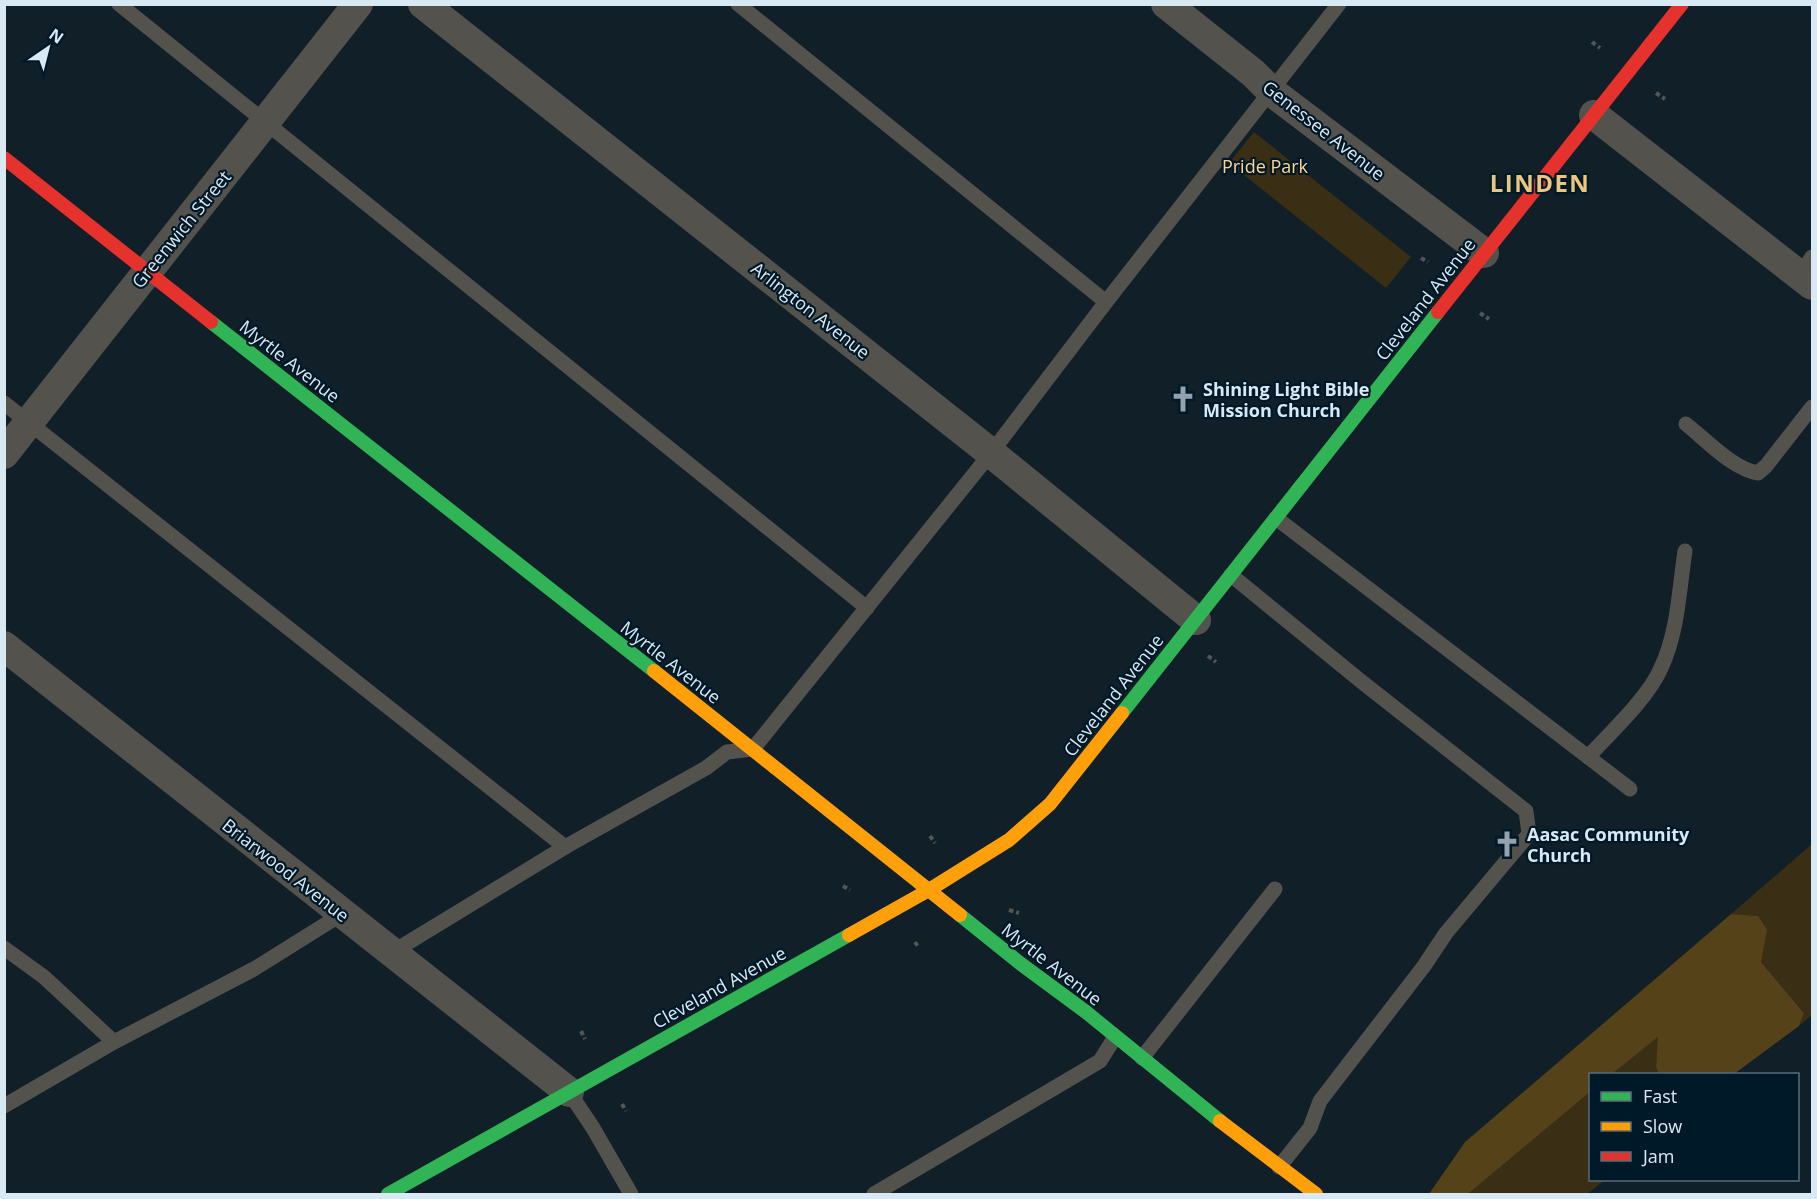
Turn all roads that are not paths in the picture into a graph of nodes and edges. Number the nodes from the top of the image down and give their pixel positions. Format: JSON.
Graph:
{"nodes":[{"id":1,"x":119,"y":4,"type":"edge"},
{"id":2,"x":358,"y":4,"type":"edge"},
{"id":3,"x":423,"y":4,"type":"edge"},
{"id":4,"x":738,"y":4,"type":"edge"},
{"id":5,"x":1166,"y":4,"type":"edge"},
{"id":6,"x":1340,"y":4,"type":"edge"},
{"id":7,"x":1682,"y":4,"type":"edge"},
{"id":8,"x":1272,"y":92,"type":"junction"},
{"id":9,"x":1594,"y":115,"type":"junction"},
{"id":10,"x":267,"y":122,"type":"junction"},
{"id":11,"x":4,"y":158,"type":"edge"},
{"id":12,"x":1484,"y":253,"type":"junction"},
{"id":13,"x":147,"y":271,"type":"junction"},
{"id":14,"x":1808,"y":272,"type":"edge"},
{"id":15,"x":1106,"y":302,"type":"junction"},
{"id":16,"x":4,"y":404,"type":"edge"},
{"id":17,"x":1812,"y":406,"type":"edge"},
{"id":18,"x":28,"y":423,"type":"junction"},
{"id":19,"x":1686,"y":424,"type":"dead end"},
{"id":20,"x":991,"y":453,"type":"junction"},
{"id":21,"x":4,"y":454,"type":"edge"},
{"id":22,"x":1276,"y":518,"type":"junction"},
{"id":23,"x":1685,"y":551,"type":"dead end"},
{"id":24,"x":1231,"y":575,"type":"junction"},
{"id":25,"x":867,"y":609,"type":"junction"},
{"id":26,"x":1196,"y":620,"type":"junction"},
{"id":27,"x":4,"y":646,"type":"edge"},
{"id":28,"x":753,"y":749,"type":"junction"},
{"id":29,"x":1588,"y":757,"type":"junction"},
{"id":30,"x":1630,"y":789,"type":"dead end"},
{"id":31,"x":565,"y":847,"type":"junction"},
{"id":32,"x":1275,"y":889,"type":"dead end"},
{"id":33,"x":929,"y":890,"type":"junction"},
{"id":34,"x":342,"y":914,"type":"junction"},
{"id":35,"x":4,"y":948,"type":"edge"},
{"id":36,"x":391,"y":953,"type":"junction"},
{"id":37,"x":1115,"y":1036,"type":"junction"},
{"id":38,"x":114,"y":1042,"type":"junction"},
{"id":39,"x":1142,"y":1058,"type":"junction"},
{"id":40,"x":569,"y":1092,"type":"junction"},
{"id":41,"x":4,"y":1106,"type":"edge"},
{"id":42,"x":1293,"y":1184,"type":"edge"},
{"id":43,"x":388,"y":1194,"type":"edge"},
{"id":44,"x":631,"y":1194,"type":"edge"},
{"id":45,"x":874,"y":1194,"type":"edge"}],
"edges":[{"from":1,"to":10,"type":"lane"},
{"from":2,"to":10,"type":"street","name":"Greenwich Street"},
{"from":3,"to":20,"type":"street","name":"Arlington Avenue"},
{"from":4,"to":15,"type":"lane"},
{"from":5,"to":8,"type":"street","name":"Genessee Avenue"},
{"from":6,"to":8,"type":"lane"},
{"from":7,"to":9,"type":"main road","name":"Cleveland Avenue"},
{"from":8,"to":12,"type":"street","name":"Genessee Avenue"},
{"from":8,"to":15,"type":"lane"},
{"from":9,"to":12,"type":"main road","name":"Cleveland Avenue"},
{"from":9,"to":14,"type":"street"},
{"from":10,"to":13,"type":"street","name":"Greenwich Street"},
{"from":10,"to":25,"type":"lane"},
{"from":11,"to":13,"type":"main road","name":"Myrtle Avenue"},
{"from":12,"to":22,"type":"main road","name":"Cleveland Avenue"},
{"from":13,"to":18,"type":"street","name":"Greenwich Street"},
{"from":13,"to":28,"type":"main road","name":"Myrtle Avenue"},
{"from":15,"to":20,"type":"lane"},
{"from":16,"to":18,"type":"lane"},
{"from":17,"to":19,"type":"lane"},
{"from":18,"to":21,"type":"street","name":"Greenwich Street"},
{"from":18,"to":31,"type":"lane"},
{"from":20,"to":25,"type":"lane"},
{"from":20,"to":26,"type":"street","name":"Arlington Avenue"},
{"from":22,"to":24,"type":"main road","name":"Cleveland Avenue"},
{"from":22,"to":29,"type":"lane"},
{"from":23,"to":29,"type":"lane"},
{"from":24,"to":26,"type":"main road","name":"Cleveland Avenue"},
{"from":24,"to":42,"type":"lane"},
{"from":25,"to":28,"type":"lane"},
{"from":26,"to":33,"type":"main road","name":"Cleveland Avenue"},
{"from":27,"to":34,"type":"street","name":"Briarwood Avenue"},
{"from":28,"to":31,"type":"lane"},
{"from":28,"to":33,"type":"main road","name":"Myrtle Avenue"},
{"from":29,"to":30,"type":"lane"},
{"from":31,"to":36,"type":"lane"},
{"from":32,"to":39,"type":"lane"},
{"from":33,"to":37,"type":"main road","name":"Myrtle Avenue"},
{"from":33,"to":40,"type":"main road","name":"Cleveland Avenue"},
{"from":34,"to":36,"type":"street","name":"Briarwood Avenue"},
{"from":34,"to":38,"type":"lane"},
{"from":35,"to":38,"type":"lane"},
{"from":36,"to":40,"type":"street","name":"Briarwood Avenue"},
{"from":37,"to":39,"type":"main road","name":"Myrtle Avenue"},
{"from":37,"to":45,"type":"lane"},
{"from":38,"to":41,"type":"lane"},
{"from":39,"to":42,"type":"main road","name":"Myrtle Avenue"},
{"from":40,"to":43,"type":"main road","name":"Cleveland Avenue"},
{"from":40,"to":44,"type":"lane"}]}
